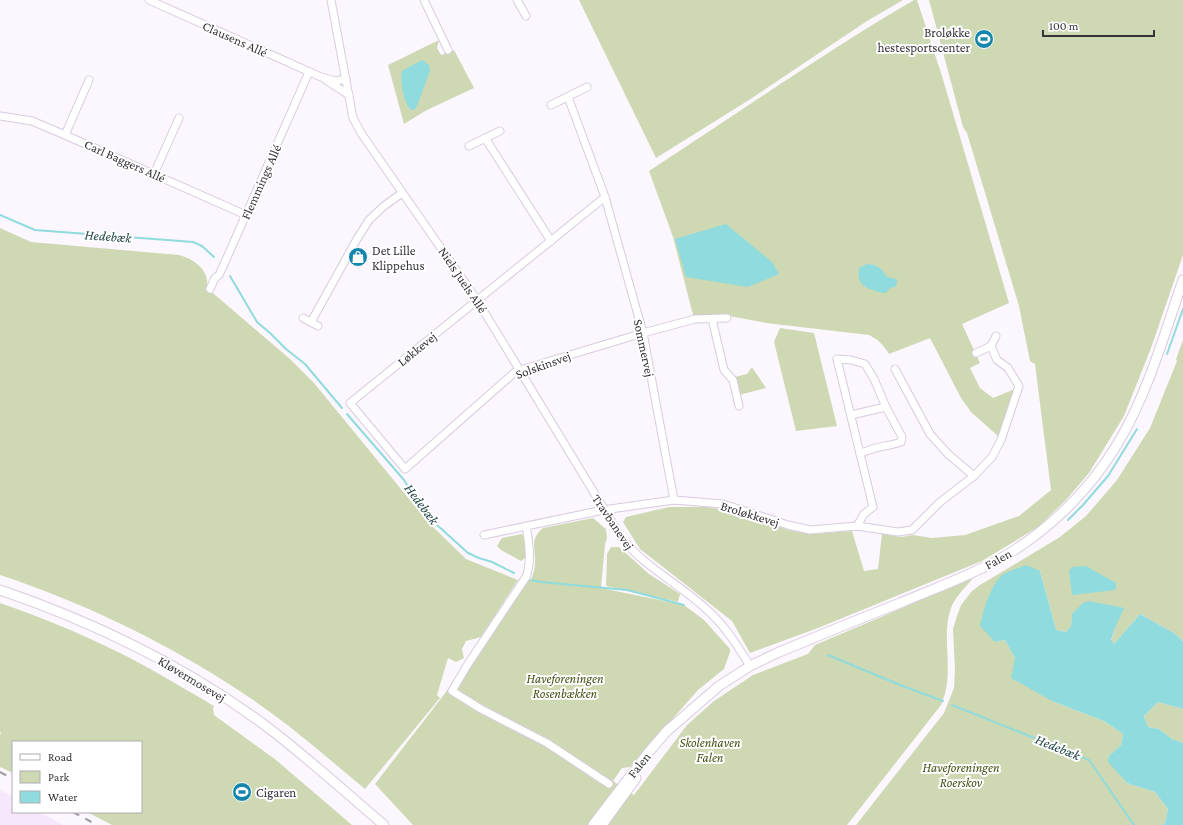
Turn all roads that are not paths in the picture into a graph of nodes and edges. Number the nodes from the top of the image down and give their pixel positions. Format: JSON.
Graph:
{"nodes":[{"id":1,"x":149,"y":0,"type":"edge"},
{"id":2,"x":331,"y":0,"type":"edge"},
{"id":3,"x":424,"y":0,"type":"edge"},
{"id":4,"x":517,"y":0,"type":"edge"},
{"id":5,"x":526,"y":16,"type":"dead end"},
{"id":6,"x":448,"y":50,"type":"dead end"},
{"id":7,"x":309,"y":72,"type":"junction"},
{"id":8,"x":321,"y":77,"type":"junction"},
{"id":9,"x":346,"y":79,"type":"junction"},
{"id":10,"x":89,"y":80,"type":"dead end"},
{"id":11,"x":587,"y":87,"type":"dead end"},
{"id":12,"x":349,"y":95,"type":"junction"},
{"id":13,"x":568,"y":97,"type":"junction"},
{"id":14,"x":551,"y":105,"type":"dead end"},
{"id":15,"x":0,"y":116,"type":"edge"},
{"id":16,"x":180,"y":118,"type":"dead end"},
{"id":17,"x":500,"y":130,"type":"dead end"},
{"id":18,"x":65,"y":135,"type":"junction"},
{"id":19,"x":485,"y":138,"type":"junction"},
{"id":20,"x":469,"y":146,"type":"dead end"},
{"id":21,"x":154,"y":174,"type":"junction"},
{"id":22,"x":402,"y":193,"type":"junction"},
{"id":23,"x":605,"y":197,"type":"junction"},
{"id":24,"x":246,"y":215,"type":"junction"},
{"id":25,"x":551,"y":241,"type":"junction"},
{"id":26,"x":1183,"y":280,"type":"edge"},
{"id":27,"x":210,"y":290,"type":"dead end"},
{"id":28,"x":477,"y":300,"type":"junction"},
{"id":29,"x":303,"y":318,"type":"dead end"},
{"id":30,"x":727,"y":318,"type":"dead end"},
{"id":31,"x":712,"y":319,"type":"junction"},
{"id":32,"x":310,"y":322,"type":"junction"},
{"id":33,"x":318,"y":326,"type":"dead end"},
{"id":34,"x":643,"y":333,"type":"junction"},
{"id":35,"x":996,"y":336,"type":"dead end"},
{"id":36,"x":991,"y":346,"type":"junction"},
{"id":37,"x":976,"y":353,"type":"dead end"},
{"id":38,"x":895,"y":369,"type":"dead end"},
{"id":39,"x":520,"y":370,"type":"junction"},
{"id":40,"x":739,"y":406,"type":"dead end"},
{"id":41,"x":886,"y":407,"type":"junction"},
{"id":42,"x":851,"y":416,"type":"junction"},
{"id":43,"x":860,"y":454,"type":"junction"},
{"id":44,"x":405,"y":469,"type":"joint"},
{"id":45,"x":974,"y":476,"type":"junction"},
{"id":46,"x":674,"y":500,"type":"junction"},
{"id":47,"x":603,"y":510,"type":"junction"},
{"id":48,"x":526,"y":526,"type":"junction"},
{"id":49,"x":857,"y":526,"type":"junction"},
{"id":50,"x":484,"y":535,"type":"dead end"},
{"id":51,"x":0,"y":590,"type":"edge"},
{"id":52,"x":750,"y":666,"type":"junction"},
{"id":53,"x":691,"y":710,"type":"junction"},
{"id":54,"x":609,"y":784,"type":"dead end"},
{"id":55,"x":362,"y":806,"type":"junction"},
{"id":56,"x":378,"y":825,"type":"edge"},
{"id":57,"x":384,"y":825,"type":"edge"},
{"id":58,"x":594,"y":825,"type":"edge"},
{"id":59,"x":602,"y":825,"type":"edge"}],
"edges":[{"from":1,"to":7,"type":"street","name":"Clausens Allé"},
{"from":2,"to":9,"type":"street","name":"Niels Juels Allé"},
{"from":3,"to":6,"type":"street"},
{"from":4,"to":5,"type":"street"},
{"from":7,"to":8,"type":"street","name":"Clausens Allé"},
{"from":7,"to":24,"type":"street","name":"Flemmings Allé"},
{"from":8,"to":9,"type":"street","name":"Clausens Allé"},
{"from":8,"to":12,"type":"street","name":"Clausens Allé"},
{"from":9,"to":12,"type":"street","name":"Niels Juels Allé"},
{"from":10,"to":18,"type":"street"},
{"from":11,"to":13,"type":"street"},
{"from":12,"to":22,"type":"street","name":"Niels Juels Allé"},
{"from":13,"to":14,"type":"street"},
{"from":13,"to":23,"type":"street"},
{"from":15,"to":18,"type":"street","name":"Carl Baggers Allé"},
{"from":16,"to":21,"type":"street"},
{"from":17,"to":19,"type":"street"},
{"from":18,"to":21,"type":"street","name":"Carl Baggers Allé"},
{"from":19,"to":20,"type":"street"},
{"from":19,"to":25,"type":"street"},
{"from":21,"to":24,"type":"street","name":"Carl Baggers Allé"},
{"from":22,"to":28,"type":"street","name":"Niels Juels Allé"},
{"from":22,"to":32,"type":"street"},
{"from":23,"to":25,"type":"street","name":"Løkkevej"},
{"from":23,"to":34,"type":"street","name":"Sommervej"},
{"from":24,"to":27,"type":"street","name":"Flemmings Allé"},
{"from":25,"to":28,"type":"street","name":"Løkkevej"},
{"from":26,"to":52,"type":"street","name":"Falen"},
{"from":28,"to":39,"type":"street","name":"Niels Juels Allé"},
{"from":28,"to":44,"type":"street","name":"Løkkevej"},
{"from":29,"to":32,"type":"street"},
{"from":30,"to":31,"type":"street","name":"Solskinsvej"},
{"from":31,"to":34,"type":"street","name":"Solskinsvej"},
{"from":31,"to":40,"type":"street"},
{"from":32,"to":33,"type":"street"},
{"from":34,"to":39,"type":"street","name":"Solskinsvej"},
{"from":34,"to":46,"type":"street","name":"Sommervej"},
{"from":35,"to":36,"type":"street"},
{"from":36,"to":37,"type":"street"},
{"from":36,"to":45,"type":"street","name":"Broløkkevej"},
{"from":38,"to":45,"type":"street"},
{"from":39,"to":44,"type":"street","name":"Solskinsvej"},
{"from":39,"to":47,"type":"street","name":"Travbanevej"},
{"from":41,"to":42,"type":"street"},
{"from":41,"to":42,"type":"street"},
{"from":41,"to":43,"type":"street"},
{"from":42,"to":43,"type":"street"},
{"from":43,"to":49,"type":"street"},
{"from":45,"to":49,"type":"street","name":"Broløkkevej"},
{"from":46,"to":47,"type":"street","name":"Broløkkevej"},
{"from":46,"to":49,"type":"street","name":"Broløkkevej"},
{"from":47,"to":48,"type":"street","name":"Broløkkevej"},
{"from":47,"to":52,"type":"street","name":"Travbanevej"},
{"from":48,"to":50,"type":"street","name":"Broløkkevej"},
{"from":48,"to":54,"type":"street"},
{"from":51,"to":55,"type":"street","name":"Kløvermosevej"},
{"from":52,"to":53,"type":"street","name":"Falen"},
{"from":53,"to":58,"type":"street","name":"Falen"},
{"from":53,"to":59,"type":"street","name":"Falen"},
{"from":55,"to":56,"type":"street","name":"Kløvermosevej"},
{"from":55,"to":57,"type":"street","name":"Kløvermosevej"}]}
